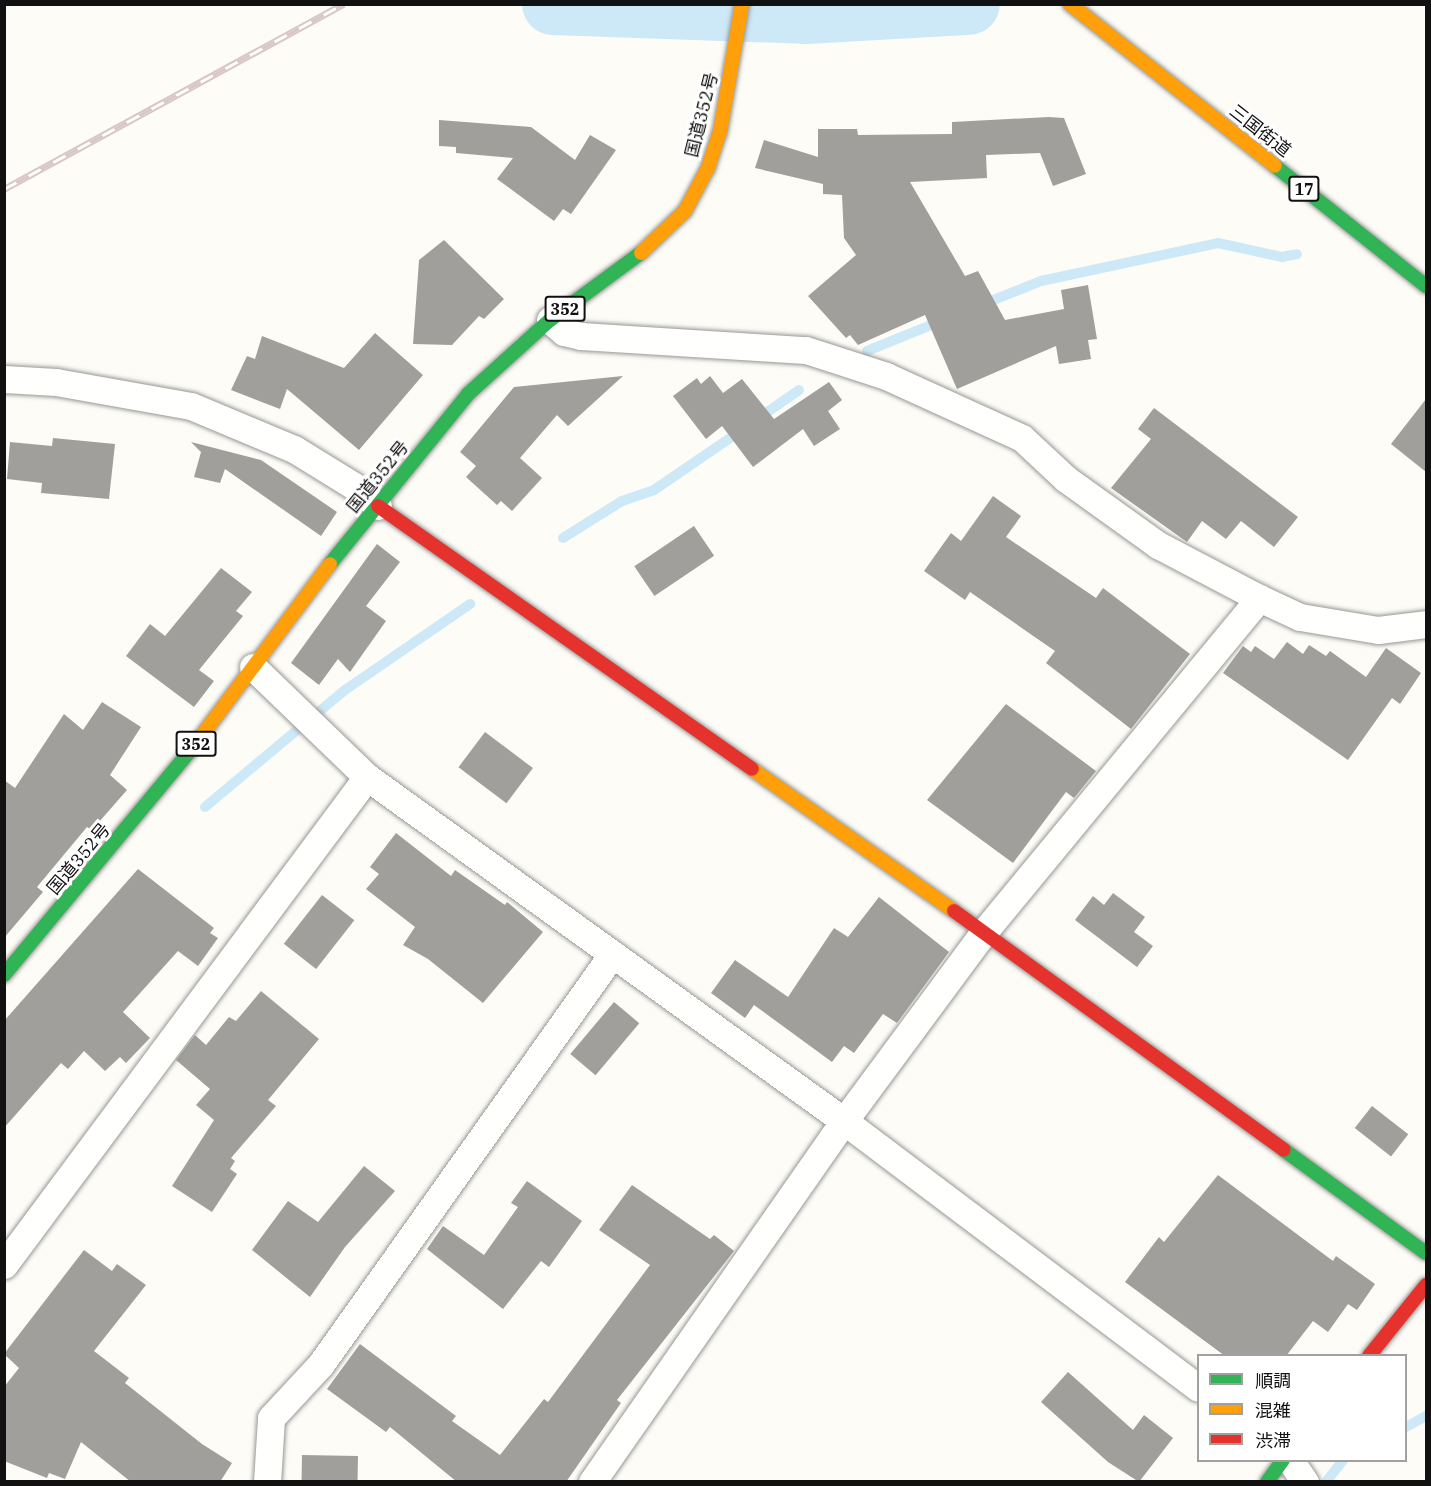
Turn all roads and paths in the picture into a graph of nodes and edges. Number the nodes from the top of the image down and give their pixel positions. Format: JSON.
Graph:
{"nodes":[{"id":1,"x":742,"y":4,"type":"edge"},
{"id":2,"x":1070,"y":4,"type":"edge"},
{"id":3,"x":1426,"y":286,"type":"edge"},
{"id":4,"x":550,"y":320,"type":"junction"},
{"id":5,"x":4,"y":379,"type":"edge"},
{"id":6,"x":378,"y":506,"type":"junction"},
{"id":7,"x":1259,"y":598,"type":"junction"},
{"id":8,"x":1426,"y":624,"type":"edge"},
{"id":9,"x":254,"y":667,"type":"junction"},
{"id":10,"x":367,"y":777,"type":"junction"},
{"id":11,"x":984,"y":932,"type":"junction"},
{"id":12,"x":611,"y":956,"type":"junction"},
{"id":13,"x":4,"y":975,"type":"edge"},
{"id":14,"x":844,"y":1121,"type":"junction"},
{"id":15,"x":1426,"y":1253,"type":"edge"},
{"id":16,"x":4,"y":1265,"type":"edge"},
{"id":17,"x":1426,"y":1285,"type":"edge"},
{"id":18,"x":1371,"y":1354,"type":"edge"},
{"id":19,"x":1197,"y":1387,"type":"edge"},
{"id":20,"x":1282,"y":1462,"type":"edge"},
{"id":21,"x":1291,"y":1462,"type":"edge"},
{"id":22,"x":267,"y":1482,"type":"edge"},
{"id":23,"x":592,"y":1482,"type":"edge"},
{"id":24,"x":1267,"y":1482,"type":"edge"},
{"id":25,"x":1305,"y":1482,"type":"edge"}],
"edges":[{"from":1,"to":4,"type":"main road","name":"国道352号","number":"352"},
{"from":2,"to":3,"type":"main road","name":"三国街道","number":"17"},
{"from":4,"to":6,"type":"main road","name":"国道352号","number":"352"},
{"from":4,"to":7,"type":"street"},
{"from":5,"to":6,"type":"street"},
{"from":6,"to":9,"type":"main road","name":"国道352号","number":"352"},
{"from":6,"to":11,"type":"main road"},
{"from":7,"to":8,"type":"street"},
{"from":7,"to":11,"type":"street"},
{"from":9,"to":10,"type":"street"},
{"from":9,"to":13,"type":"main road","name":"国道352号","number":"352"},
{"from":10,"to":12,"type":"street"},
{"from":10,"to":16,"type":"street"},
{"from":11,"to":14,"type":"street"},
{"from":11,"to":15,"type":"main road"},
{"from":12,"to":14,"type":"street"},
{"from":12,"to":22,"type":"street"},
{"from":14,"to":19,"type":"street"},
{"from":14,"to":23,"type":"street"},
{"from":17,"to":18,"type":"main road"},
{"from":20,"to":24,"type":"main road"},
{"from":21,"to":25,"type":"street"}]}
